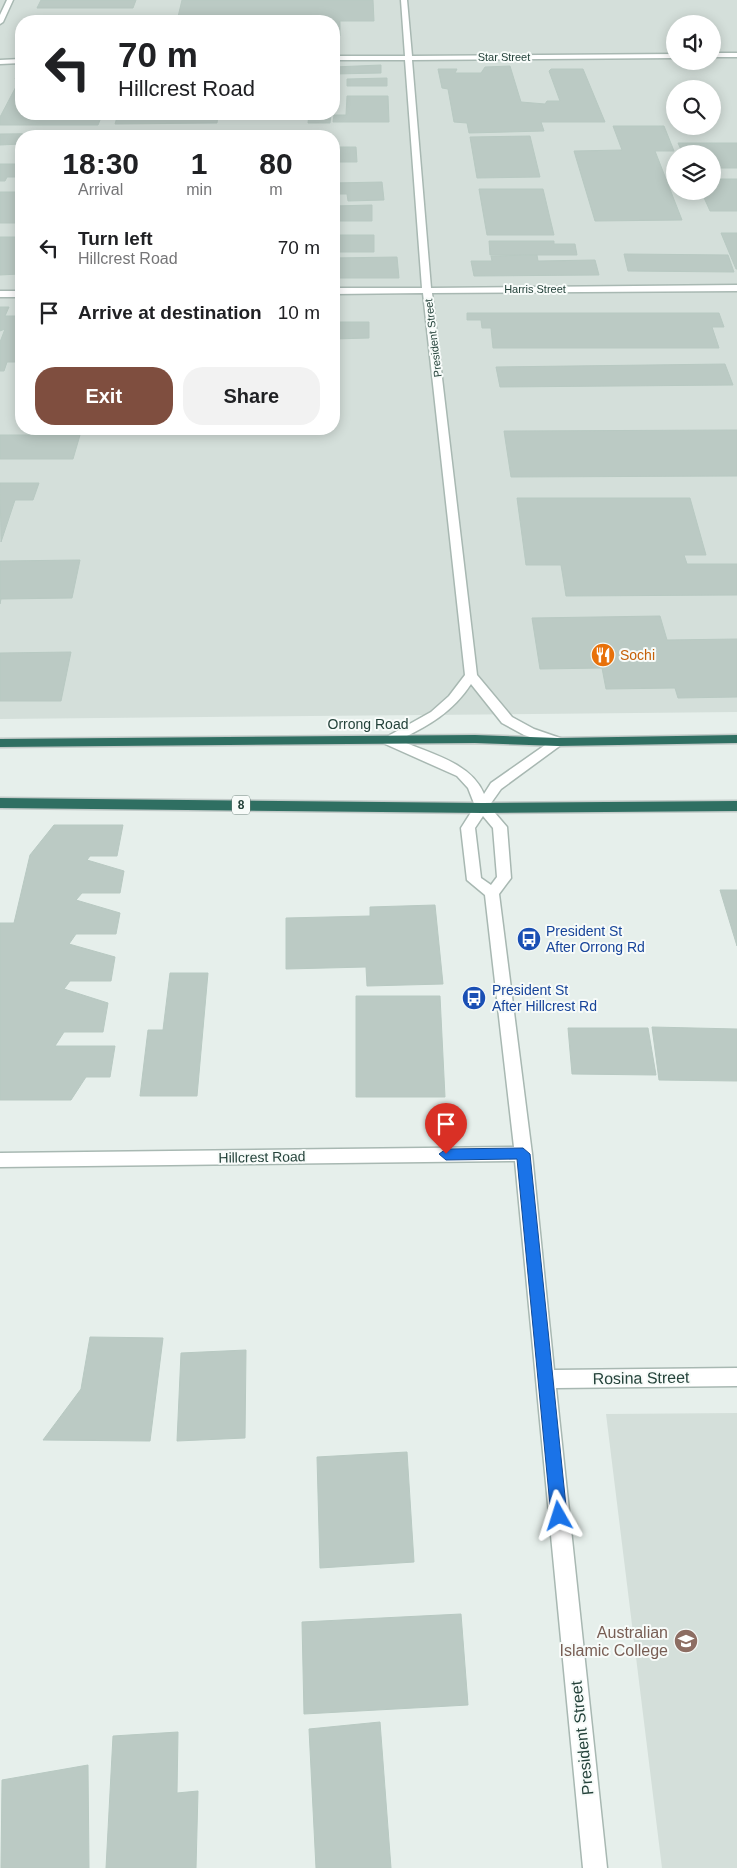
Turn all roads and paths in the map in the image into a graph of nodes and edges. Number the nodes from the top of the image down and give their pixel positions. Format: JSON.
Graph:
{"nodes":[{"id":1,"x":10,"y":0,"type":"edge"},
{"id":2,"x":404,"y":0,"type":"edge"},
{"id":3,"x":0,"y":22,"type":"edge"},
{"id":4,"x":721,"y":55,"type":"edge"},
{"id":5,"x":737,"y":55,"type":"edge"},
{"id":6,"x":666,"y":56,"type":"edge"},
{"id":7,"x":0,"y":57,"type":"edge"},
{"id":8,"x":410,"y":57,"type":"junction"},
{"id":9,"x":15,"y":58,"type":"edge"},
{"id":10,"x":340,"y":58,"type":"edge"},
{"id":11,"x":15,"y":60,"type":"edge"},
{"id":12,"x":0,"y":62,"type":"edge"},
{"id":13,"x":737,"y":288,"type":"edge"},
{"id":14,"x":427,"y":290,"type":"junction"},
{"id":15,"x":340,"y":291,"type":"edge"},
{"id":16,"x":0,"y":294,"type":"edge"},
{"id":17,"x":15,"y":294,"type":"edge"},
{"id":18,"x":471,"y":674,"type":"junction"},
{"id":19,"x":737,"y":739,"type":"edge"},
{"id":20,"x":388,"y":740,"type":"junction"},
{"id":21,"x":558,"y":742,"type":"junction"},
{"id":22,"x":0,"y":743,"type":"edge"},
{"id":23,"x":0,"y":803,"type":"edge"},
{"id":24,"x":737,"y":806,"type":"edge"},
{"id":25,"x":483,"y":808,"type":"junction"},
{"id":26,"x":492,"y":893,"type":"junction"},
{"id":27,"x":523,"y":1154,"type":"junction"},
{"id":28,"x":0,"y":1160,"type":"edge"},
{"id":29,"x":737,"y":1377,"type":"edge"},
{"id":30,"x":544,"y":1379,"type":"junction"},
{"id":31,"x":596,"y":1868,"type":"edge"}],
"edges":[{"from":1,"to":3,"type":"street"},
{"from":2,"to":8,"type":"street","name":"President Street"},
{"from":4,"to":5,"type":"street"},
{"from":6,"to":8,"type":"street","name":"Star Street"},
{"from":7,"to":9,"type":"street"},
{"from":8,"to":10,"type":"street","name":"Star Street"},
{"from":8,"to":14,"type":"street","name":"President Street"},
{"from":11,"to":12,"type":"street"},
{"from":13,"to":14,"type":"street","name":"Harris Street"},
{"from":14,"to":15,"type":"street","name":"Harris Street"},
{"from":14,"to":18,"type":"street","name":"President Street"},
{"from":16,"to":17,"type":"street"},
{"from":18,"to":20,"type":"street"},
{"from":18,"to":21,"type":"street"},
{"from":19,"to":21,"type":"highway","name":"Orrong Road"},
{"from":20,"to":21,"type":"highway","name":"Orrong Road"},
{"from":20,"to":22,"type":"highway","name":"Orrong Road"},
{"from":20,"to":25,"type":"street"},
{"from":21,"to":25,"type":"street"},
{"from":23,"to":25,"type":"highway","number":"8"},
{"from":24,"to":25,"type":"highway","number":"8"},
{"from":25,"to":26,"type":"street"},
{"from":25,"to":26,"type":"street"},
{"from":26,"to":27,"type":"street","name":"President Street"},
{"from":27,"to":28,"type":"street","name":"Hillcrest Road"},
{"from":27,"to":30,"type":"street","name":"President Street"},
{"from":29,"to":30,"type":"street","name":"Rosina Street"},
{"from":30,"to":31,"type":"street","name":"President Street"}]}
